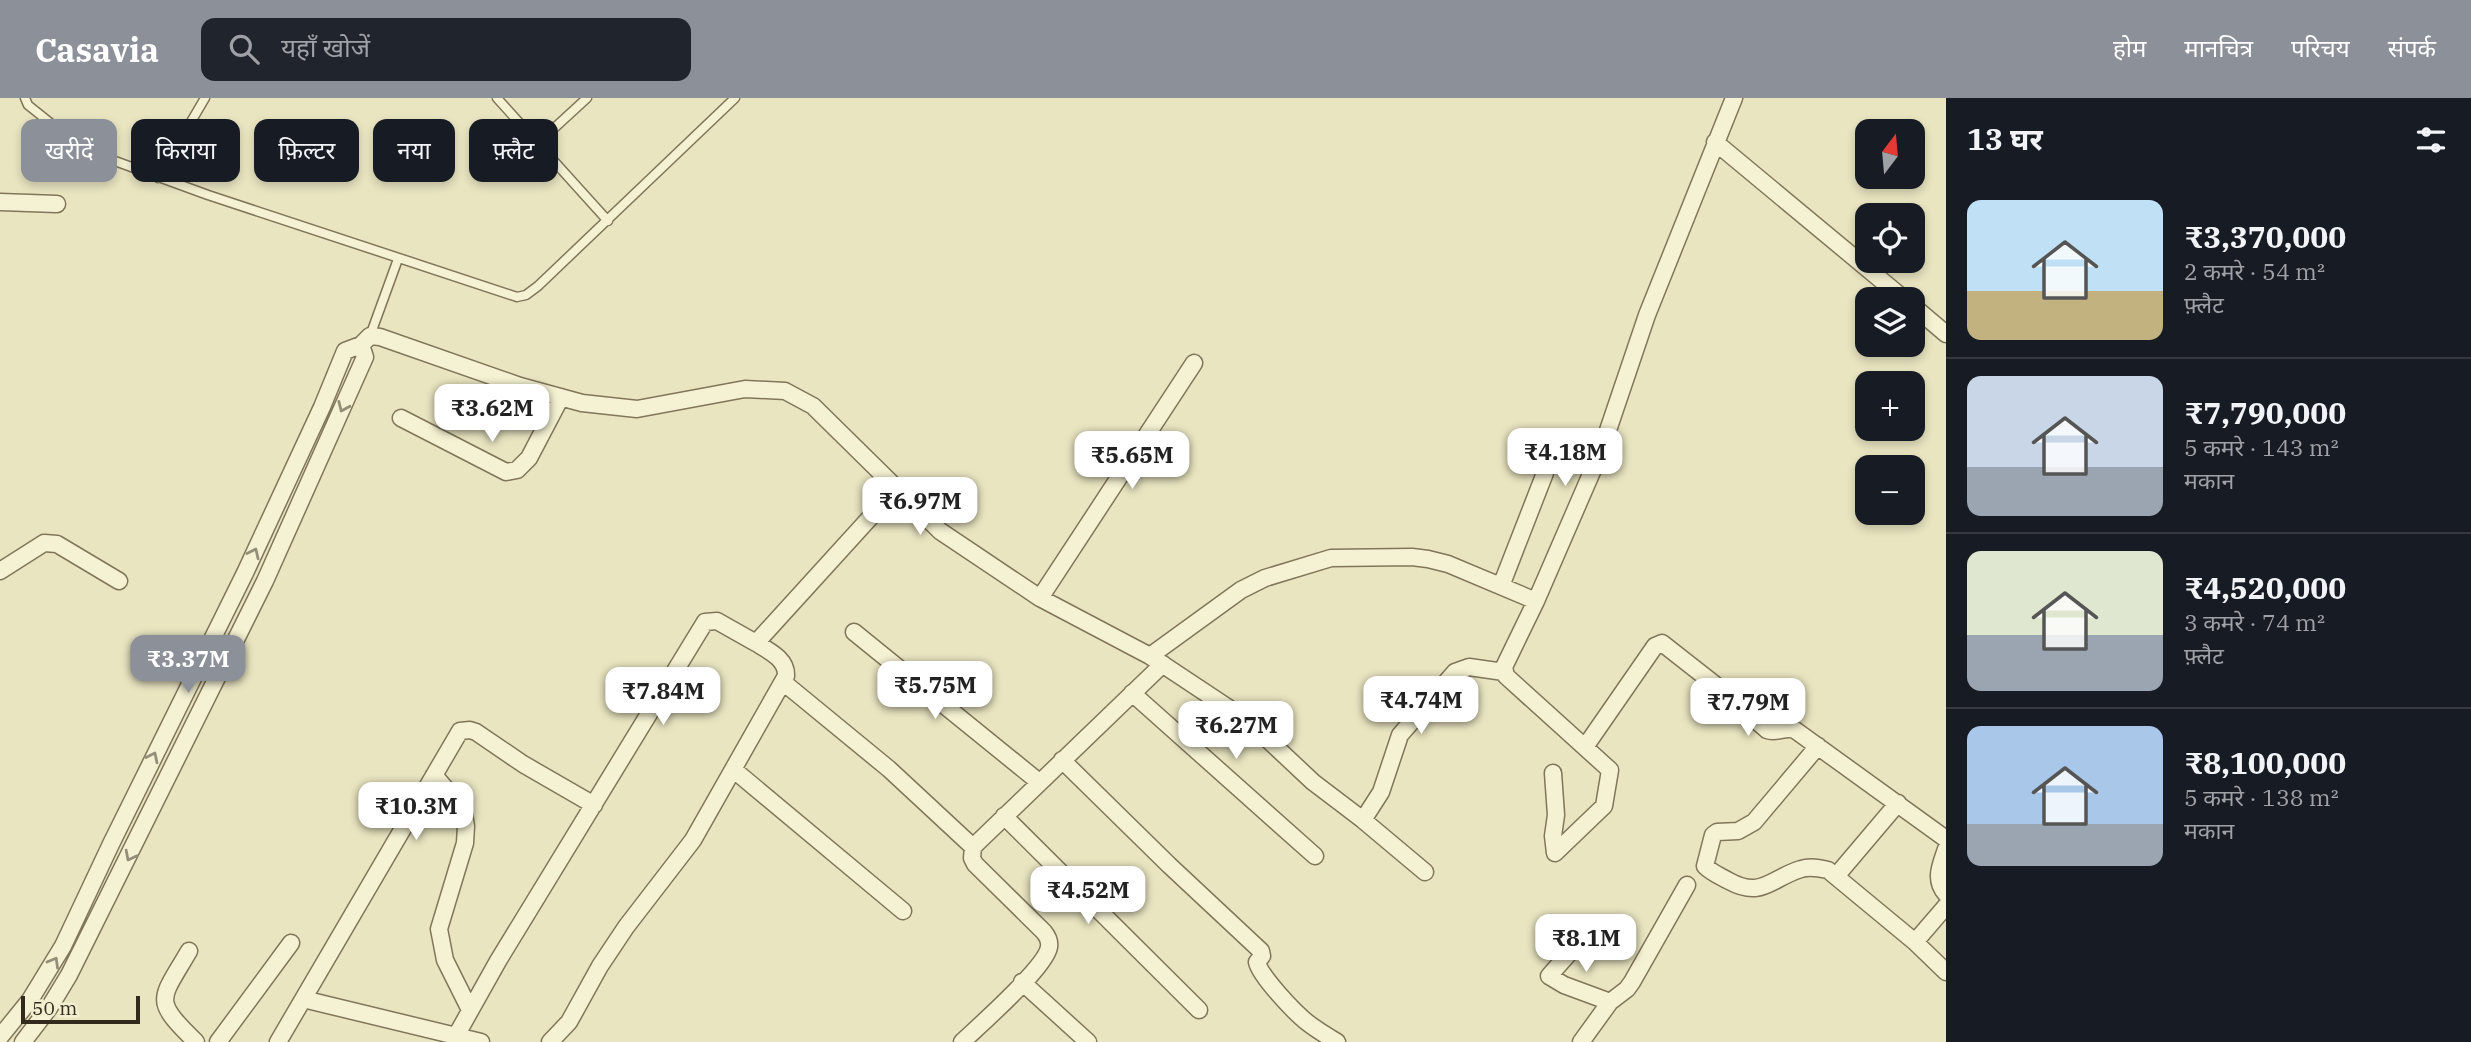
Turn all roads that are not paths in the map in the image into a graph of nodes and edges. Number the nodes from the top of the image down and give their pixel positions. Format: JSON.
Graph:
{"nodes":[{"id":1,"x":25,"y":98,"type":"edge"},
{"id":2,"x":205,"y":98,"type":"edge"},
{"id":3,"x":497,"y":98,"type":"edge"},
{"id":4,"x":587,"y":98,"type":"edge"},
{"id":5,"x":735,"y":98,"type":"edge"},
{"id":6,"x":1734,"y":98,"type":"edge"},
{"id":7,"x":193,"y":119,"type":"edge"},
{"id":8,"x":516,"y":119,"type":"edge"},
{"id":9,"x":558,"y":125,"type":"edge"},
{"id":10,"x":1716,"y":142,"type":"junction"},
{"id":11,"x":558,"y":165,"type":"edge"},
{"id":12,"x":131,"y":168,"type":"edge"},
{"id":13,"x":170,"y":182,"type":"edge"},
{"id":14,"x":0,"y":202,"type":"edge"},
{"id":15,"x":57,"y":204,"type":"dead end"},
{"id":16,"x":608,"y":221,"type":"junction"},
{"id":17,"x":398,"y":259,"type":"junction"},
{"id":18,"x":1890,"y":287,"type":"edge"},
{"id":19,"x":1925,"y":316,"type":"edge"},
{"id":20,"x":1946,"y":334,"type":"edge"},
{"id":21,"x":365,"y":340,"type":"junction"},
{"id":22,"x":1194,"y":363,"type":"dead end"},
{"id":23,"x":561,"y":397,"type":"junction"},
{"id":24,"x":401,"y":418,"type":"dead end"},
{"id":25,"x":1545,"y":473,"type":"dead end"},
{"id":26,"x":897,"y":488,"type":"junction"},
{"id":27,"x":0,"y":571,"type":"edge"},
{"id":28,"x":119,"y":582,"type":"dead end"},
{"id":29,"x":1502,"y":586,"type":"junction"},
{"id":30,"x":1040,"y":598,"type":"junction"},
{"id":31,"x":1536,"y":601,"type":"junction"},
{"id":32,"x":854,"y":632,"type":"dead end"},
{"id":33,"x":756,"y":643,"type":"junction"},
{"id":34,"x":1156,"y":660,"type":"junction"},
{"id":35,"x":1504,"y":671,"type":"junction"},
{"id":36,"x":783,"y":682,"type":"junction"},
{"id":37,"x":1132,"y":694,"type":"junction"},
{"id":38,"x":1818,"y":746,"type":"junction"},
{"id":39,"x":1585,"y":747,"type":"junction"},
{"id":40,"x":1062,"y":760,"type":"junction"},
{"id":41,"x":734,"y":769,"type":"junction"},
{"id":42,"x":1552,"y":773,"type":"dead end"},
{"id":43,"x":434,"y":775,"type":"junction"},
{"id":44,"x":1039,"y":782,"type":"junction"},
{"id":45,"x":1898,"y":803,"type":"junction"},
{"id":46,"x":594,"y":804,"type":"junction"},
{"id":47,"x":1004,"y":816,"type":"junction"},
{"id":48,"x":1363,"y":820,"type":"junction"},
{"id":49,"x":1946,"y":839,"type":"edge"},
{"id":50,"x":973,"y":848,"type":"junction"},
{"id":51,"x":1946,"y":849,"type":"edge"},
{"id":52,"x":1315,"y":856,"type":"dead end"},
{"id":53,"x":1425,"y":872,"type":"dead end"},
{"id":54,"x":1837,"y":875,"type":"junction"},
{"id":55,"x":1687,"y":885,"type":"dead end"},
{"id":56,"x":1946,"y":894,"type":"edge"},
{"id":57,"x":1946,"y":906,"type":"edge"},
{"id":58,"x":903,"y":911,"type":"dead end"},
{"id":59,"x":1580,"y":941,"type":"dead end"},
{"id":60,"x":1916,"y":942,"type":"junction"},
{"id":61,"x":291,"y":943,"type":"dead end"},
{"id":62,"x":189,"y":951,"type":"dead end"},
{"id":63,"x":1946,"y":972,"type":"edge"},
{"id":64,"x":1022,"y":982,"type":"junction"},
{"id":65,"x":303,"y":999,"type":"junction"},
{"id":66,"x":1610,"y":1002,"type":"junction"},
{"id":67,"x":470,"y":1010,"type":"junction"},
{"id":68,"x":1199,"y":1010,"type":"dead end"},
{"id":69,"x":456,"y":1035,"type":"junction"},
{"id":70,"x":0,"y":1037,"type":"edge"},
{"id":71,"x":280,"y":1041,"type":"edge"},
{"id":72,"x":23,"y":1042,"type":"edge"},
{"id":73,"x":197,"y":1042,"type":"edge"},
{"id":74,"x":218,"y":1042,"type":"edge"},
{"id":75,"x":481,"y":1042,"type":"edge"},
{"id":76,"x":550,"y":1042,"type":"edge"},
{"id":77,"x":962,"y":1042,"type":"edge"},
{"id":78,"x":1088,"y":1042,"type":"edge"},
{"id":79,"x":1337,"y":1042,"type":"edge"},
{"id":80,"x":1581,"y":1042,"type":"edge"}],
"edges":[{"from":1,"to":12,"type":"lane"},
{"from":2,"to":7,"type":"lane"},
{"from":3,"to":8,"type":"lane"},
{"from":4,"to":9,"type":"lane"},
{"from":5,"to":16,"type":"lane"},
{"from":6,"to":10,"type":"street"},
{"from":10,"to":18,"type":"street"},
{"from":10,"to":31,"type":"street"},
{"from":11,"to":16,"type":"lane"},
{"from":13,"to":17,"type":"lane"},
{"from":14,"to":15,"type":"street"},
{"from":16,"to":17,"type":"lane"},
{"from":17,"to":21,"type":"lane"},
{"from":19,"to":20,"type":"street"},
{"from":21,"to":23,"type":"street"},
{"from":70,"to":21,"type":"street","one_way":true},
{"from":21,"to":72,"type":"street","one_way":true},
{"from":22,"to":30,"type":"street"},
{"from":23,"to":24,"type":"street"},
{"from":23,"to":26,"type":"street"},
{"from":25,"to":29,"type":"street"},
{"from":26,"to":30,"type":"street"},
{"from":26,"to":33,"type":"street"},
{"from":27,"to":28,"type":"street"},
{"from":29,"to":31,"type":"street"},
{"from":29,"to":34,"type":"street"},
{"from":30,"to":34,"type":"street"},
{"from":31,"to":35,"type":"street"},
{"from":32,"to":44,"type":"street"},
{"from":33,"to":36,"type":"street"},
{"from":33,"to":46,"type":"street"},
{"from":34,"to":37,"type":"street"},
{"from":34,"to":48,"type":"street"},
{"from":35,"to":39,"type":"street"},
{"from":35,"to":48,"type":"street"},
{"from":36,"to":41,"type":"street"},
{"from":36,"to":50,"type":"street"},
{"from":37,"to":40,"type":"street"},
{"from":37,"to":52,"type":"street"},
{"from":38,"to":39,"type":"street"},
{"from":38,"to":45,"type":"street"},
{"from":38,"to":54,"type":"street"},
{"from":39,"to":42,"type":"street"},
{"from":40,"to":44,"type":"street"},
{"from":40,"to":79,"type":"street"},
{"from":41,"to":58,"type":"street"},
{"from":41,"to":76,"type":"street"},
{"from":43,"to":46,"type":"street"},
{"from":43,"to":65,"type":"street"},
{"from":43,"to":67,"type":"street"},
{"from":44,"to":47,"type":"street"},
{"from":45,"to":49,"type":"street"},
{"from":45,"to":54,"type":"street"},
{"from":46,"to":67,"type":"street"},
{"from":47,"to":50,"type":"street"},
{"from":47,"to":68,"type":"street"},
{"from":48,"to":53,"type":"street"},
{"from":50,"to":64,"type":"street"},
{"from":51,"to":56,"type":"street"},
{"from":54,"to":60,"type":"street"},
{"from":55,"to":66,"type":"street"},
{"from":57,"to":60,"type":"street"},
{"from":59,"to":66,"type":"street"},
{"from":60,"to":63,"type":"street"},
{"from":61,"to":74,"type":"street"},
{"from":62,"to":73,"type":"street"},
{"from":64,"to":77,"type":"street"},
{"from":64,"to":78,"type":"street"},
{"from":65,"to":69,"type":"street"},
{"from":65,"to":71,"type":"street"},
{"from":66,"to":80,"type":"street"},
{"from":67,"to":69,"type":"street"},
{"from":69,"to":75,"type":"street"}]}
